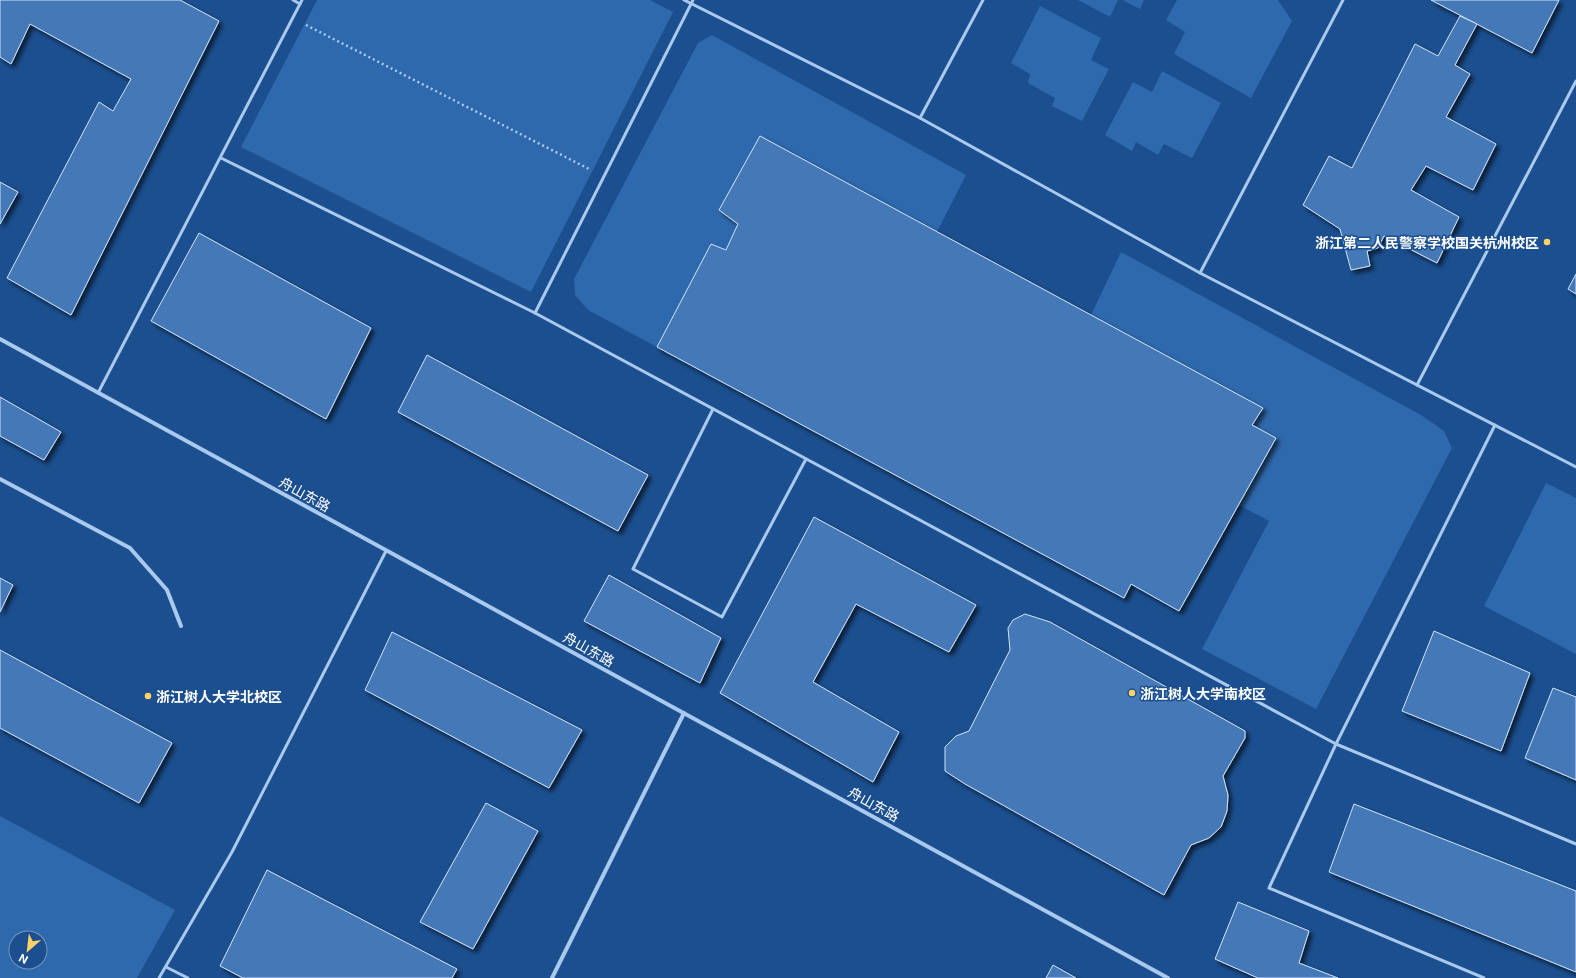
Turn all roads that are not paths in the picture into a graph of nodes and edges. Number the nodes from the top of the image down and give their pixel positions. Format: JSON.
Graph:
{"nodes":[{"id":1,"x":293,"y":0,"type":"edge"},
{"id":2,"x":684,"y":0,"type":"edge"},
{"id":3,"x":693,"y":0,"type":"edge"},
{"id":4,"x":983,"y":0,"type":"edge"},
{"id":5,"x":1343,"y":0,"type":"edge"},
{"id":6,"x":301,"y":2,"type":"edge"},
{"id":7,"x":691,"y":4,"type":"junction"},
{"id":8,"x":1576,"y":81,"type":"edge"},
{"id":9,"x":920,"y":118,"type":"junction"},
{"id":10,"x":221,"y":158,"type":"junction"},
{"id":11,"x":1200,"y":273,"type":"junction"},
{"id":12,"x":535,"y":312,"type":"junction"},
{"id":13,"x":0,"y":340,"type":"edge"},
{"id":14,"x":1417,"y":385,"type":"junction"},
{"id":15,"x":98,"y":394,"type":"junction"},
{"id":16,"x":713,"y":408,"type":"junction"},
{"id":17,"x":1495,"y":425,"type":"junction"},
{"id":18,"x":806,"y":459,"type":"junction"},
{"id":19,"x":1576,"y":467,"type":"edge"},
{"id":20,"x":0,"y":479,"type":"edge"},
{"id":21,"x":386,"y":551,"type":"junction"},
{"id":22,"x":181,"y":626,"type":"dead end"},
{"id":23,"x":684,"y":713,"type":"junction"},
{"id":24,"x":1336,"y":744,"type":"junction"},
{"id":25,"x":1576,"y":844,"type":"edge"},
{"id":26,"x":166,"y":967,"type":"junction"},
{"id":27,"x":159,"y":978,"type":"edge"},
{"id":28,"x":188,"y":978,"type":"edge"},
{"id":29,"x":552,"y":978,"type":"edge"},
{"id":30,"x":1168,"y":978,"type":"edge"},
{"id":31,"x":1483,"y":978,"type":"edge"}],
"edges":[{"from":1,"to":6,"type":"lane"},
{"from":2,"to":7,"type":"lane"},
{"from":3,"to":7,"type":"lane"},
{"from":4,"to":9,"type":"lane"},
{"from":5,"to":11,"type":"lane"},
{"from":6,"to":10,"type":"lane"},
{"from":7,"to":9,"type":"lane"},
{"from":7,"to":12,"type":"lane"},
{"from":8,"to":14,"type":"lane"},
{"from":9,"to":11,"type":"lane"},
{"from":10,"to":12,"type":"lane"},
{"from":10,"to":15,"type":"lane"},
{"from":11,"to":14,"type":"lane"},
{"from":12,"to":16,"type":"lane"},
{"from":13,"to":15,"type":"street","name":"舟山东路"},
{"from":14,"to":17,"type":"lane"},
{"from":15,"to":21,"type":"street","name":"舟山东路"},
{"from":16,"to":18,"type":"lane"},
{"from":16,"to":18,"type":"lane"},
{"from":17,"to":19,"type":"lane"},
{"from":17,"to":24,"type":"lane"},
{"from":18,"to":24,"type":"lane"},
{"from":20,"to":22,"type":"street"},
{"from":21,"to":23,"type":"street","name":"舟山东路"},
{"from":21,"to":26,"type":"lane"},
{"from":23,"to":29,"type":"street"},
{"from":23,"to":30,"type":"street","name":"舟山东路"},
{"from":24,"to":25,"type":"lane"},
{"from":24,"to":31,"type":"lane"},
{"from":26,"to":27,"type":"lane"},
{"from":26,"to":28,"type":"lane"}]}
